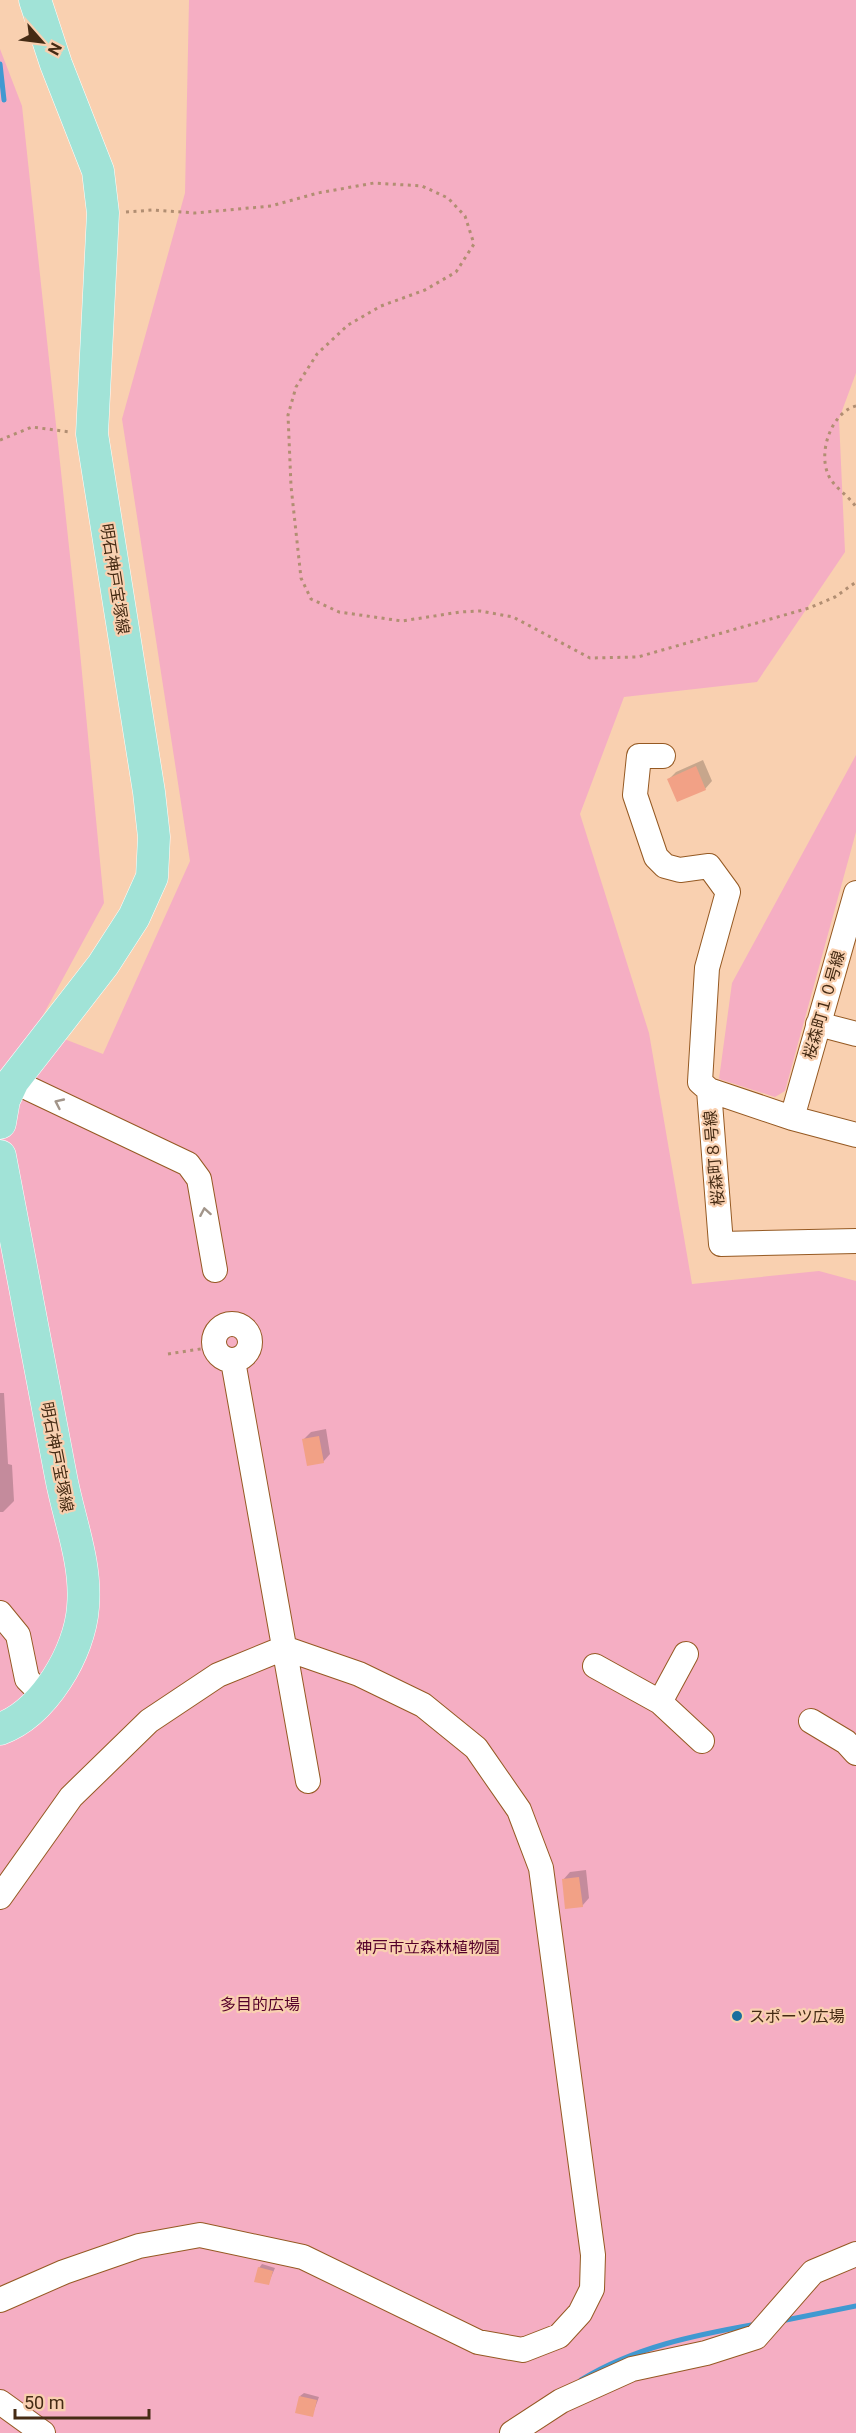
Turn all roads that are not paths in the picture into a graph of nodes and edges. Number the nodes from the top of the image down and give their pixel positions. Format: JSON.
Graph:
{"nodes":[{"id":1,"x":35,"y":0,"type":"edge"},
{"id":2,"x":663,"y":756,"type":"dead end"},
{"id":3,"x":856,"y":893,"type":"edge"},
{"id":4,"x":851,"y":930,"type":"edge"},
{"id":5,"x":819,"y":1024,"type":"junction"},
{"id":6,"x":856,"y":1034,"type":"edge"},
{"id":7,"x":13,"y":1081,"type":"junction"},
{"id":8,"x":709,"y":1090,"type":"junction"},
{"id":9,"x":792,"y":1118,"type":"junction"},
{"id":10,"x":0,"y":1123,"type":"edge"},
{"id":11,"x":856,"y":1135,"type":"edge"},
{"id":12,"x":0,"y":1156,"type":"edge"},
{"id":13,"x":856,"y":1241,"type":"edge"},
{"id":14,"x":215,"y":1270,"type":"dead end"},
{"id":15,"x":233,"y":1361,"type":"junction"},
{"id":16,"x":0,"y":1613,"type":"edge"},
{"id":17,"x":284,"y":1648,"type":"junction"},
{"id":18,"x":686,"y":1654,"type":"dead end"},
{"id":19,"x":595,"y":1666,"type":"dead end"},
{"id":20,"x":44,"y":1696,"type":"junction"},
{"id":21,"x":660,"y":1702,"type":"junction"},
{"id":22,"x":811,"y":1721,"type":"dead end"},
{"id":23,"x":0,"y":1729,"type":"edge"},
{"id":24,"x":702,"y":1742,"type":"dead end"},
{"id":25,"x":856,"y":1753,"type":"edge"},
{"id":26,"x":308,"y":1781,"type":"dead end"},
{"id":27,"x":0,"y":1897,"type":"edge"},
{"id":28,"x":856,"y":2254,"type":"edge"},
{"id":29,"x":0,"y":2300,"type":"edge"},
{"id":30,"x":0,"y":2402,"type":"edge"},
{"id":31,"x":43,"y":2433,"type":"edge"},
{"id":32,"x":512,"y":2433,"type":"edge"}],
"edges":[{"from":1,"to":7,"type":"main road","name":"明石神戸宝塚線"},
{"from":2,"to":8,"type":"street"},
{"from":3,"to":4,"type":"street","name":"桜森町１０号線"},
{"from":4,"to":5,"type":"street","name":"桜森町１０号線"},
{"from":5,"to":6,"type":"street"},
{"from":5,"to":9,"type":"street","name":"桜森町１０号線"},
{"from":7,"to":10,"type":"main road","name":"明石神戸宝塚線"},
{"from":14,"to":7,"type":"street","one_way":true},
{"from":8,"to":9,"type":"street","name":"桜森町８号線"},
{"from":8,"to":13,"type":"street","name":"桜森町８号線"},
{"from":9,"to":11,"type":"street","name":"桜森町８号線"},
{"from":12,"to":20,"type":"main road","name":"明石神戸宝塚線"},
{"from":15,"to":15,"type":"street"},
{"from":15,"to":17,"type":"street"},
{"from":16,"to":20,"type":"street"},
{"from":17,"to":26,"type":"street"},
{"from":17,"to":27,"type":"street"},
{"from":17,"to":29,"type":"street"},
{"from":18,"to":21,"type":"street"},
{"from":19,"to":21,"type":"street"},
{"from":20,"to":23,"type":"main road","name":"明石神戸宝塚線"},
{"from":21,"to":24,"type":"street"},
{"from":22,"to":25,"type":"street"},
{"from":28,"to":32,"type":"street"},
{"from":30,"to":31,"type":"street"}]}
